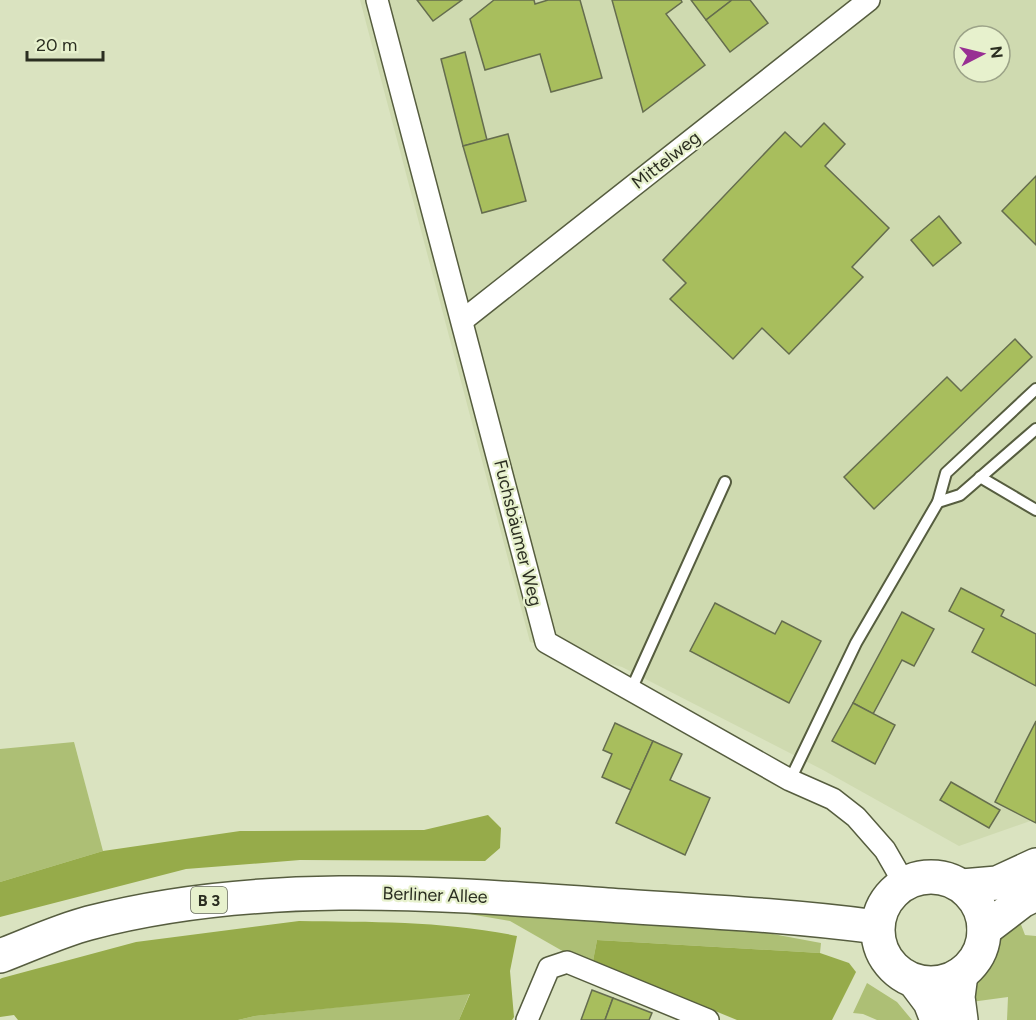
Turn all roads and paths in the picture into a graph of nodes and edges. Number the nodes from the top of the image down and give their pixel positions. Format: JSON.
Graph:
{"nodes":[{"id":1,"x":377,"y":0,"type":"edge"},
{"id":2,"x":869,"y":0,"type":"edge"},
{"id":3,"x":464,"y":320,"type":"junction"},
{"id":4,"x":1036,"y":389,"type":"edge"},
{"id":5,"x":1036,"y":429,"type":"edge"},
{"id":6,"x":980,"y":477,"type":"junction"},
{"id":7,"x":725,"y":482,"type":"dead end"},
{"id":8,"x":938,"y":502,"type":"junction"},
{"id":9,"x":1036,"y":510,"type":"edge"},
{"id":10,"x":631,"y":690,"type":"junction"},
{"id":11,"x":790,"y":780,"type":"junction"},
{"id":12,"x":1036,"y":865,"type":"edge"},
{"id":13,"x":904,"y":883,"type":"junction"},
{"id":14,"x":962,"y":886,"type":"junction"},
{"id":15,"x":1036,"y":894,"type":"edge"},
{"id":16,"x":877,"y":927,"type":"junction"},
{"id":17,"x":984,"y":930,"type":"junction"},
{"id":18,"x":0,"y":956,"type":"edge"},
{"id":19,"x":961,"y":974,"type":"junction"},
{"id":20,"x":915,"y":981,"type":"junction"},
{"id":21,"x":527,"y":1020,"type":"edge"},
{"id":22,"x":708,"y":1020,"type":"edge"},
{"id":23,"x":937,"y":1020,"type":"edge"},
{"id":24,"x":961,"y":1020,"type":"edge"}],
"edges":[{"from":1,"to":3,"type":"street","name":"Fuchsbäumer Weg"},
{"from":2,"to":3,"type":"street","name":"Mittelweg"},
{"from":3,"to":10,"type":"street","name":"Fuchsbäumer Weg"},
{"from":4,"to":8,"type":"lane"},
{"from":5,"to":6,"type":"lane"},
{"from":6,"to":8,"type":"lane"},
{"from":6,"to":9,"type":"lane"},
{"from":7,"to":10,"type":"lane"},
{"from":8,"to":11,"type":"lane"},
{"from":10,"to":11,"type":"street","name":"Fuchsbäumer Weg"},
{"from":11,"to":13,"type":"street","name":"Fuchsbäumer Weg"},
{"from":12,"to":14,"type":"main road"},
{"from":13,"to":14,"type":"main road"},
{"from":13,"to":16,"type":"main road"},
{"from":14,"to":17,"type":"main road"},
{"from":15,"to":17,"type":"main road"},
{"from":16,"to":18,"type":"main road","name":"Berliner Allee","number":"B 3"},
{"from":16,"to":20,"type":"main road"},
{"from":17,"to":19,"type":"main road"},
{"from":19,"to":20,"type":"main road"},
{"from":19,"to":24,"type":"main road"},
{"from":20,"to":23,"type":"main road"},
{"from":21,"to":22,"type":"street"}]}
